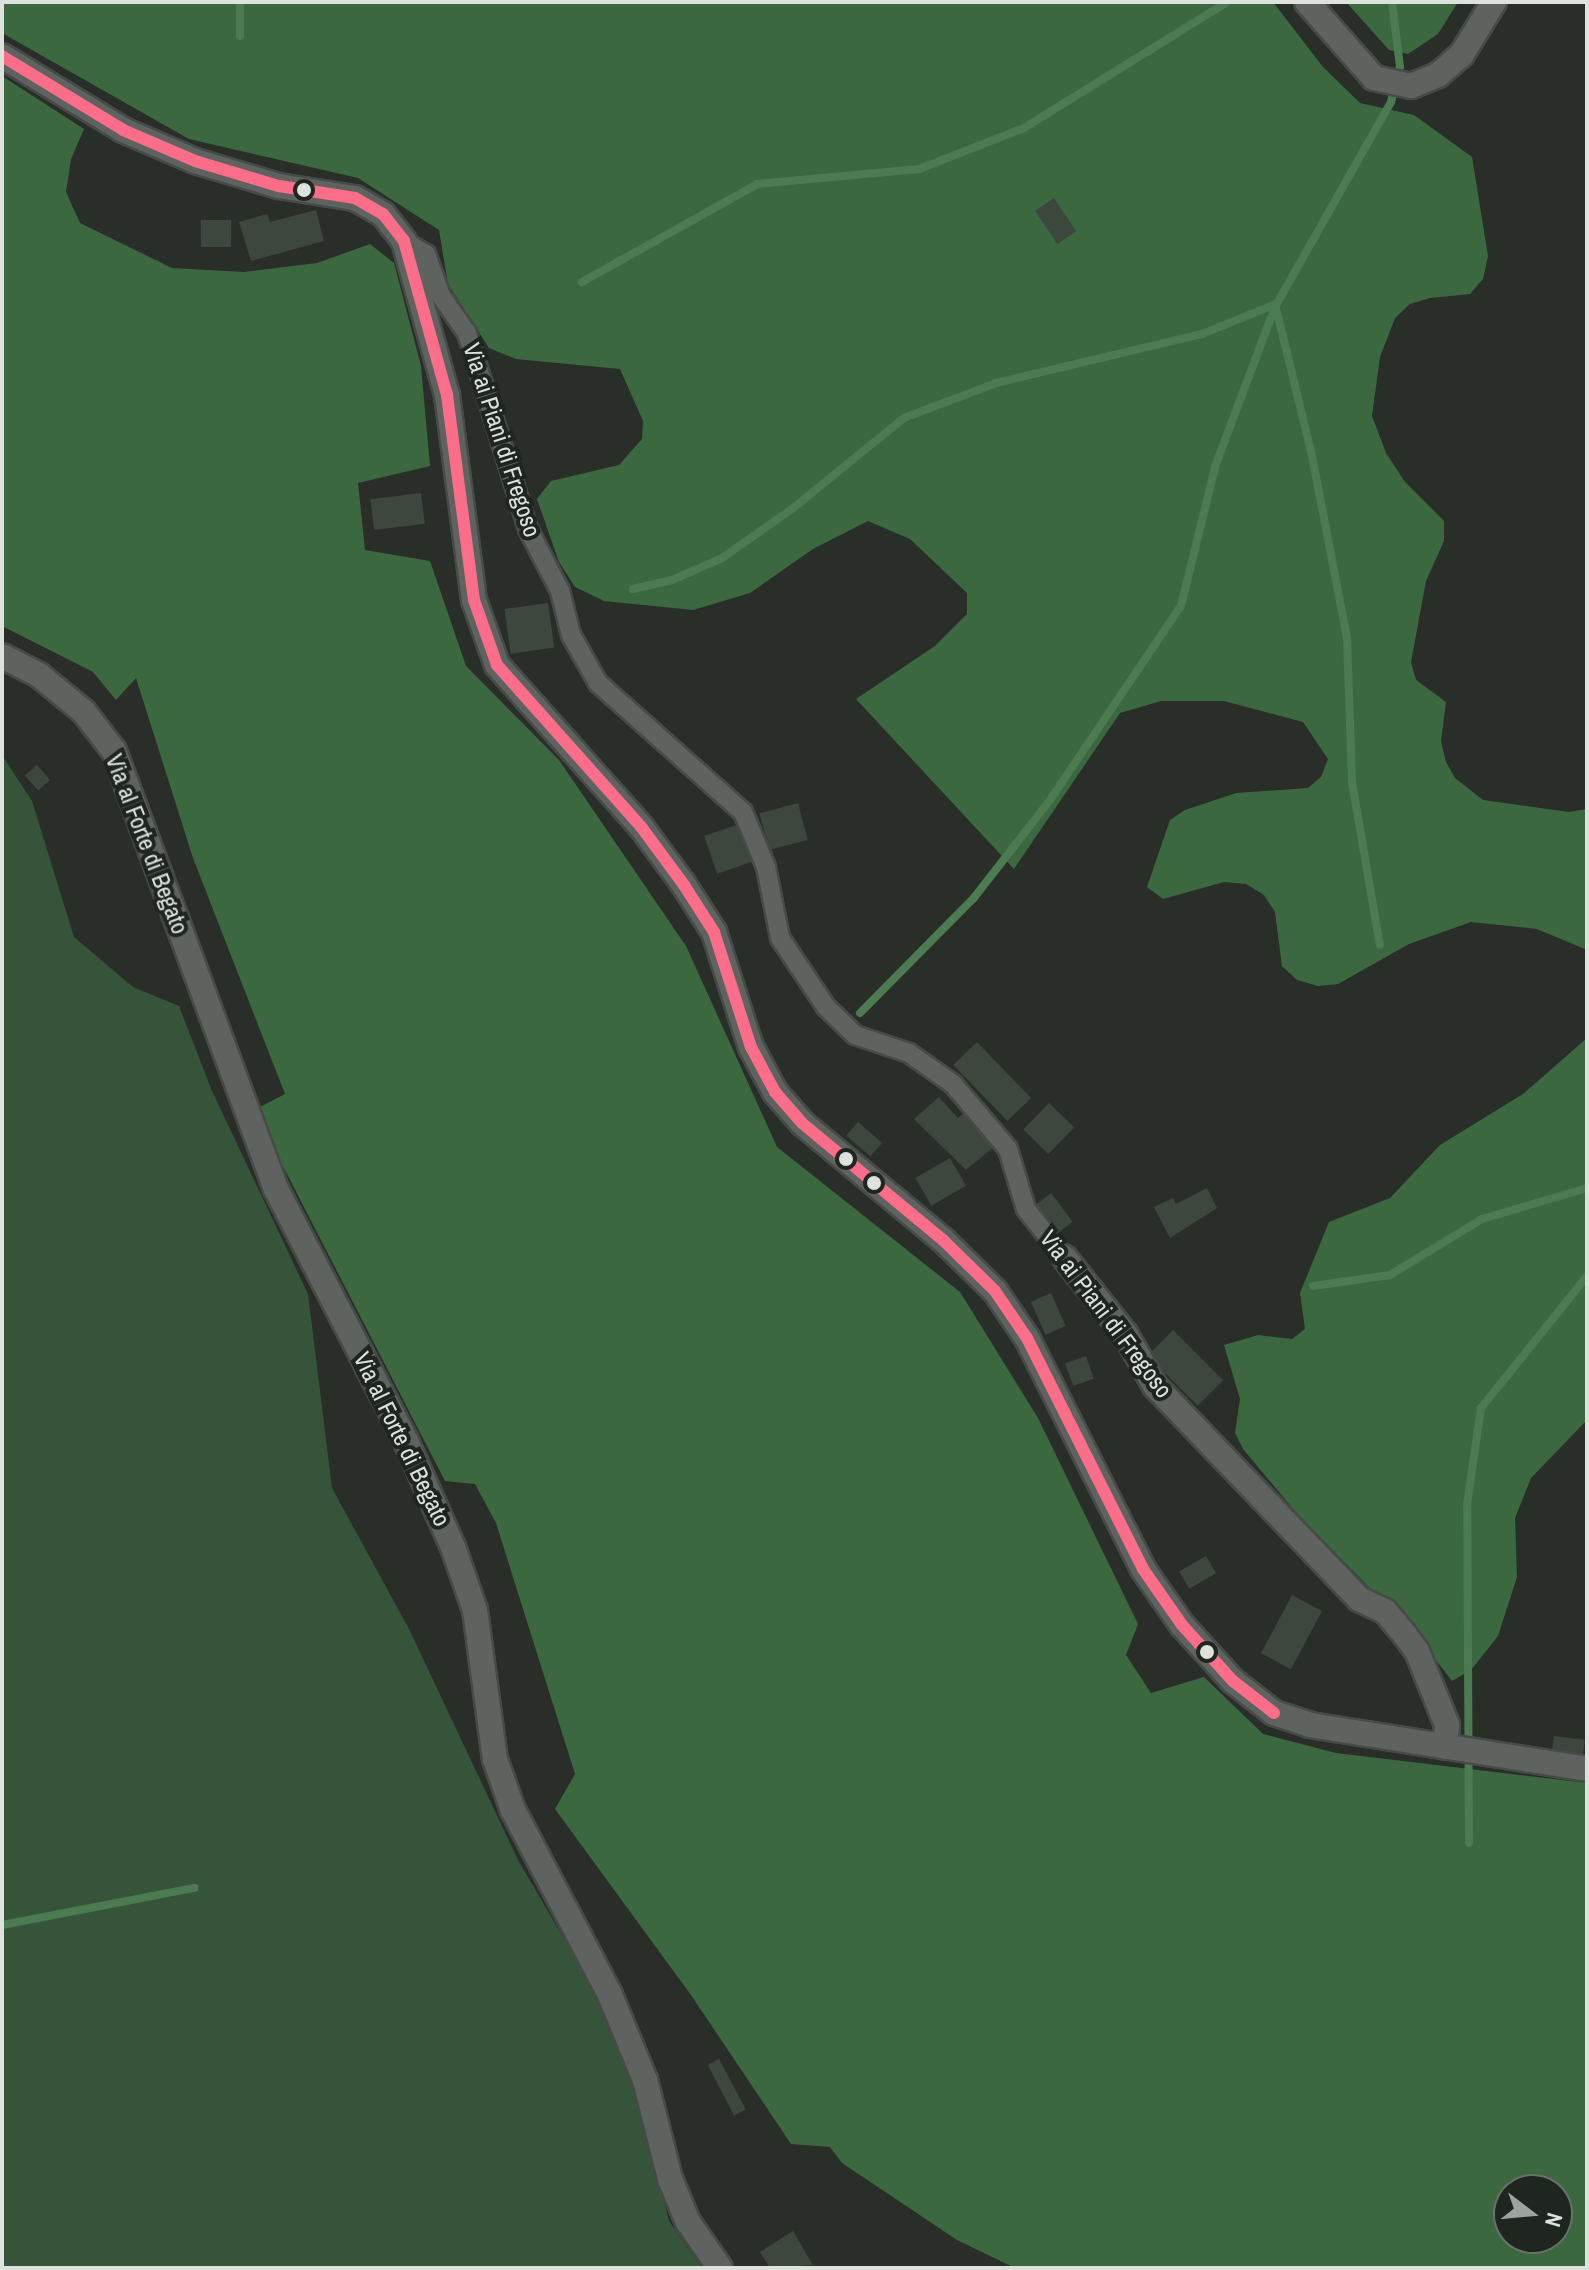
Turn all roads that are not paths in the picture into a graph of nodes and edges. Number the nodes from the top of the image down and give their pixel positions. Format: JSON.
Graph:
{"nodes":[{"id":1,"x":1307,"y":2,"type":"edge"},
{"id":2,"x":1494,"y":2,"type":"edge"},
{"id":3,"x":2,"y":56,"type":"edge"},
{"id":4,"x":404,"y":241,"type":"junction"},
{"id":5,"x":2,"y":656,"type":"edge"},
{"id":6,"x":1065,"y":1258,"type":"joint"},
{"id":7,"x":1445,"y":1747,"type":"junction"},
{"id":8,"x":1587,"y":1769,"type":"edge"},
{"id":9,"x":720,"y":2268,"type":"edge"}],
"edges":[{"from":1,"to":2,"type":"street"},
{"from":3,"to":4,"type":"street","name":"Via ai Piani di Fregoso"},
{"from":4,"to":6,"type":"street","name":"Via ai Piani di Fregoso"},
{"from":4,"to":7,"type":"street","name":"Via ai Piani di Fregoso"},
{"from":5,"to":9,"type":"street","name":"Via al Forte di Begato"},
{"from":6,"to":7,"type":"street","name":"Via ai Piani di Fregoso"},
{"from":7,"to":8,"type":"street","name":"Via ai Piani di Fregoso"}]}
